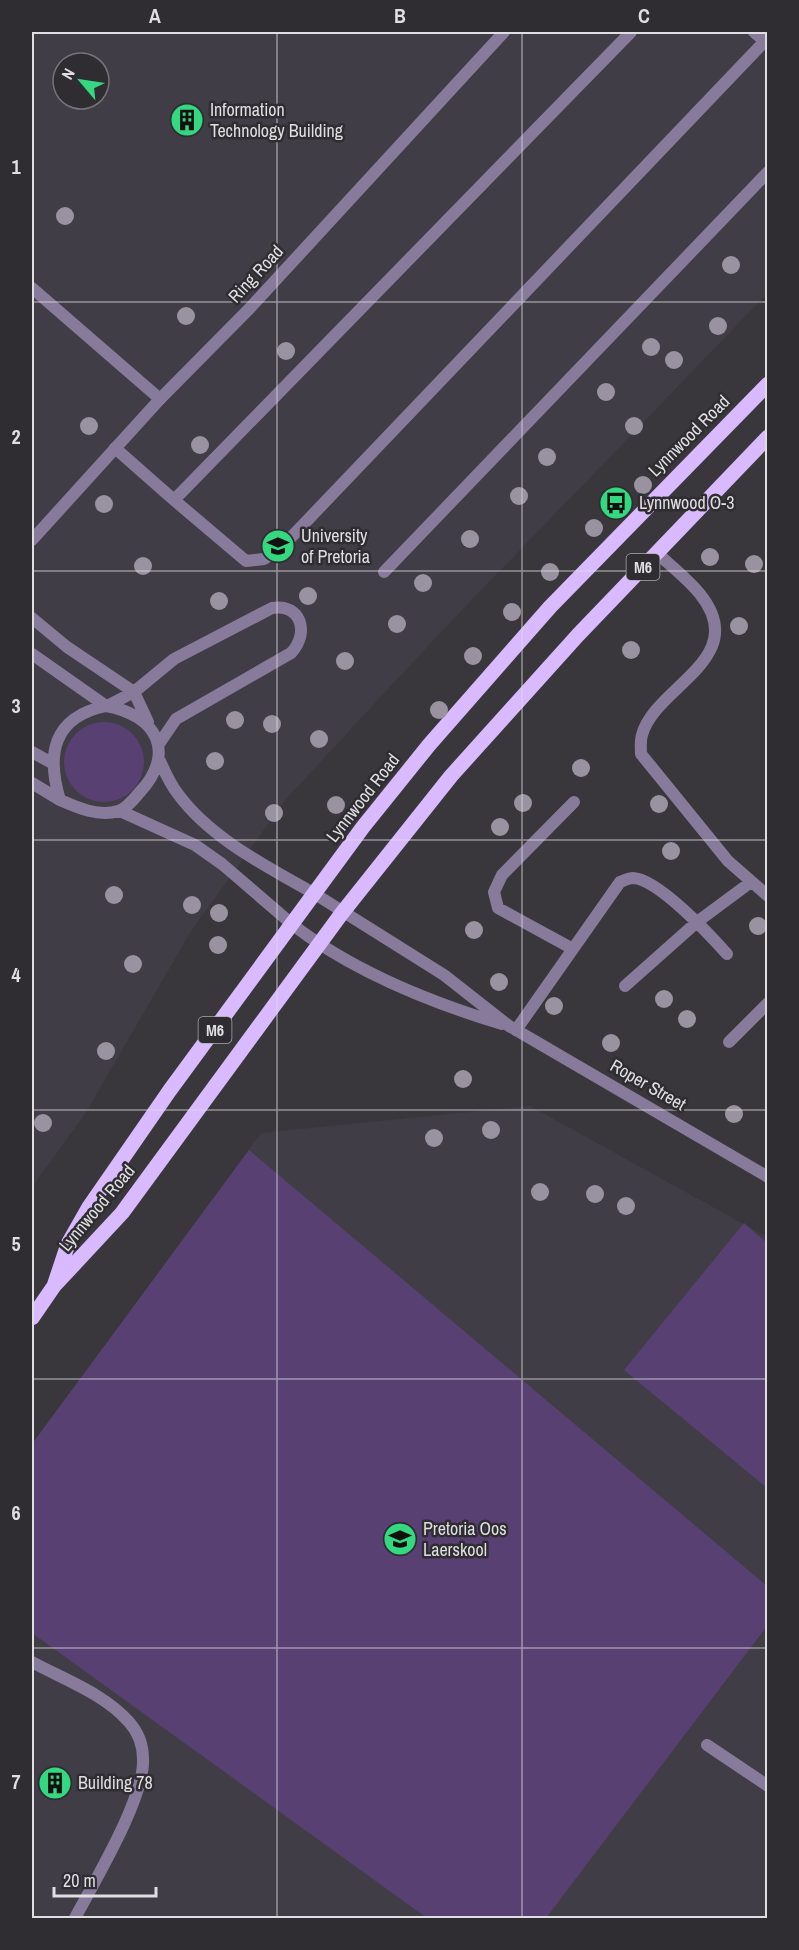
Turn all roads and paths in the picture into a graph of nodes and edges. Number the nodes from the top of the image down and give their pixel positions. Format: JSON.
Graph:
{"nodes":[{"id":1,"x":504,"y":32,"type":"edge"},
{"id":2,"x":631,"y":32,"type":"edge"},
{"id":3,"x":754,"y":32,"type":"edge"},
{"id":4,"x":766,"y":43,"type":"edge"},
{"id":5,"x":768,"y":172,"type":"edge"},
{"id":6,"x":32,"y":288,"type":"edge"},
{"id":7,"x":768,"y":384,"type":"edge"},
{"id":8,"x":160,"y":399,"type":"junction"},
{"id":9,"x":768,"y":437,"type":"edge"},
{"id":10,"x":115,"y":448,"type":"junction"},
{"id":11,"x":174,"y":500,"type":"junction"},
{"id":12,"x":32,"y":540,"type":"edge"},
{"id":13,"x":657,"y":553,"type":"junction"},
{"id":14,"x":384,"y":572,"type":"dead end"},
{"id":15,"x":32,"y":618,"type":"edge"},
{"id":16,"x":32,"y":654,"type":"edge"},
{"id":17,"x":134,"y":692,"type":"junction"},
{"id":18,"x":106,"y":706,"type":"junction"},
{"id":19,"x":151,"y":729,"type":"junction"},
{"id":20,"x":159,"y":744,"type":"junction"},
{"id":21,"x":32,"y":752,"type":"edge"},
{"id":22,"x":160,"y":761,"type":"junction"},
{"id":23,"x":52,"y":763,"type":"junction"},
{"id":24,"x":32,"y":783,"type":"edge"},
{"id":25,"x":60,"y":800,"type":"junction"},
{"id":26,"x":574,"y":802,"type":"dead end"},
{"id":27,"x":120,"y":811,"type":"junction"},
{"id":28,"x":751,"y":882,"type":"junction"},
{"id":29,"x":315,"y":894,"type":"junction"},
{"id":30,"x":768,"y":896,"type":"edge"},
{"id":31,"x":342,"y":913,"type":"junction"},
{"id":32,"x":697,"y":922,"type":"junction"},
{"id":33,"x":293,"y":925,"type":"junction"},
{"id":34,"x":319,"y":945,"type":"junction"},
{"id":35,"x":573,"y":949,"type":"junction"},
{"id":36,"x":727,"y":954,"type":"dead end"},
{"id":37,"x":625,"y":986,"type":"dead end"},
{"id":38,"x":768,"y":1004,"type":"edge"},
{"id":39,"x":513,"y":1028,"type":"junction"},
{"id":40,"x":729,"y":1042,"type":"dead end"},
{"id":41,"x":768,"y":1177,"type":"edge"},
{"id":42,"x":54,"y":1286,"type":"junction"},
{"id":43,"x":32,"y":1318,"type":"edge"},
{"id":44,"x":32,"y":1662,"type":"edge"},
{"id":45,"x":707,"y":1745,"type":"dead end"},
{"id":46,"x":768,"y":1786,"type":"edge"},
{"id":47,"x":75,"y":1918,"type":"edge"}],
"edges":[{"from":1,"to":8,"type":"street","name":"Ring Road"},
{"from":2,"to":11,"type":"street"},
{"from":3,"to":4,"type":"street"},
{"from":4,"to":11,"type":"street"},
{"from":5,"to":14,"type":"street"},
{"from":6,"to":8,"type":"street"},
{"from":7,"to":29,"type":"main road","name":"Lynnwood Road","number":"M6"},
{"from":8,"to":10,"type":"street","name":"Ring Road"},
{"from":9,"to":13,"type":"main road","name":"Lynnwood Road","number":"M6"},
{"from":10,"to":11,"type":"street"},
{"from":10,"to":12,"type":"street","name":"Ring Road"},
{"from":13,"to":28,"type":"street"},
{"from":13,"to":31,"type":"main road","name":"Lynnwood Road","number":"M6"},
{"from":15,"to":17,"type":"street"},
{"from":16,"to":18,"type":"street"},
{"from":17,"to":18,"type":"street"},
{"from":17,"to":19,"type":"street"},
{"from":17,"to":20,"type":"street"},
{"from":18,"to":19,"type":"street"},
{"from":18,"to":23,"type":"street"},
{"from":19,"to":20,"type":"street"},
{"from":20,"to":22,"type":"street"},
{"from":21,"to":23,"type":"street"},
{"from":22,"to":27,"type":"street"},
{"from":22,"to":29,"type":"street","name":"Roper Street"},
{"from":23,"to":25,"type":"street"},
{"from":24,"to":25,"type":"street"},
{"from":25,"to":27,"type":"street"},
{"from":26,"to":35,"type":"street"},
{"from":27,"to":33,"type":"street","name":"Roper Street"},
{"from":28,"to":30,"type":"street"},
{"from":28,"to":32,"type":"street"},
{"from":29,"to":31,"type":"street","name":"Roper Street"},
{"from":29,"to":33,"type":"main road","name":"Lynnwood Road","number":"M6"},
{"from":31,"to":34,"type":"main road","name":"Lynnwood Road","number":"M6"},
{"from":31,"to":39,"type":"street","name":"Roper Street"},
{"from":32,"to":35,"type":"street"},
{"from":32,"to":36,"type":"street"},
{"from":32,"to":37,"type":"street"},
{"from":33,"to":34,"type":"street","name":"Roper Street"},
{"from":33,"to":42,"type":"main road","name":"Lynnwood Road","number":"M6"},
{"from":34,"to":39,"type":"street","name":"Roper Street"},
{"from":34,"to":42,"type":"main road","name":"Lynnwood Road","number":"M6"},
{"from":35,"to":39,"type":"street"},
{"from":38,"to":40,"type":"street"},
{"from":39,"to":41,"type":"street","name":"Roper Street"},
{"from":42,"to":43,"type":"main road","name":"Lynnwood Road","number":"M6"},
{"from":44,"to":47,"type":"street"},
{"from":45,"to":46,"type":"street"}]}
